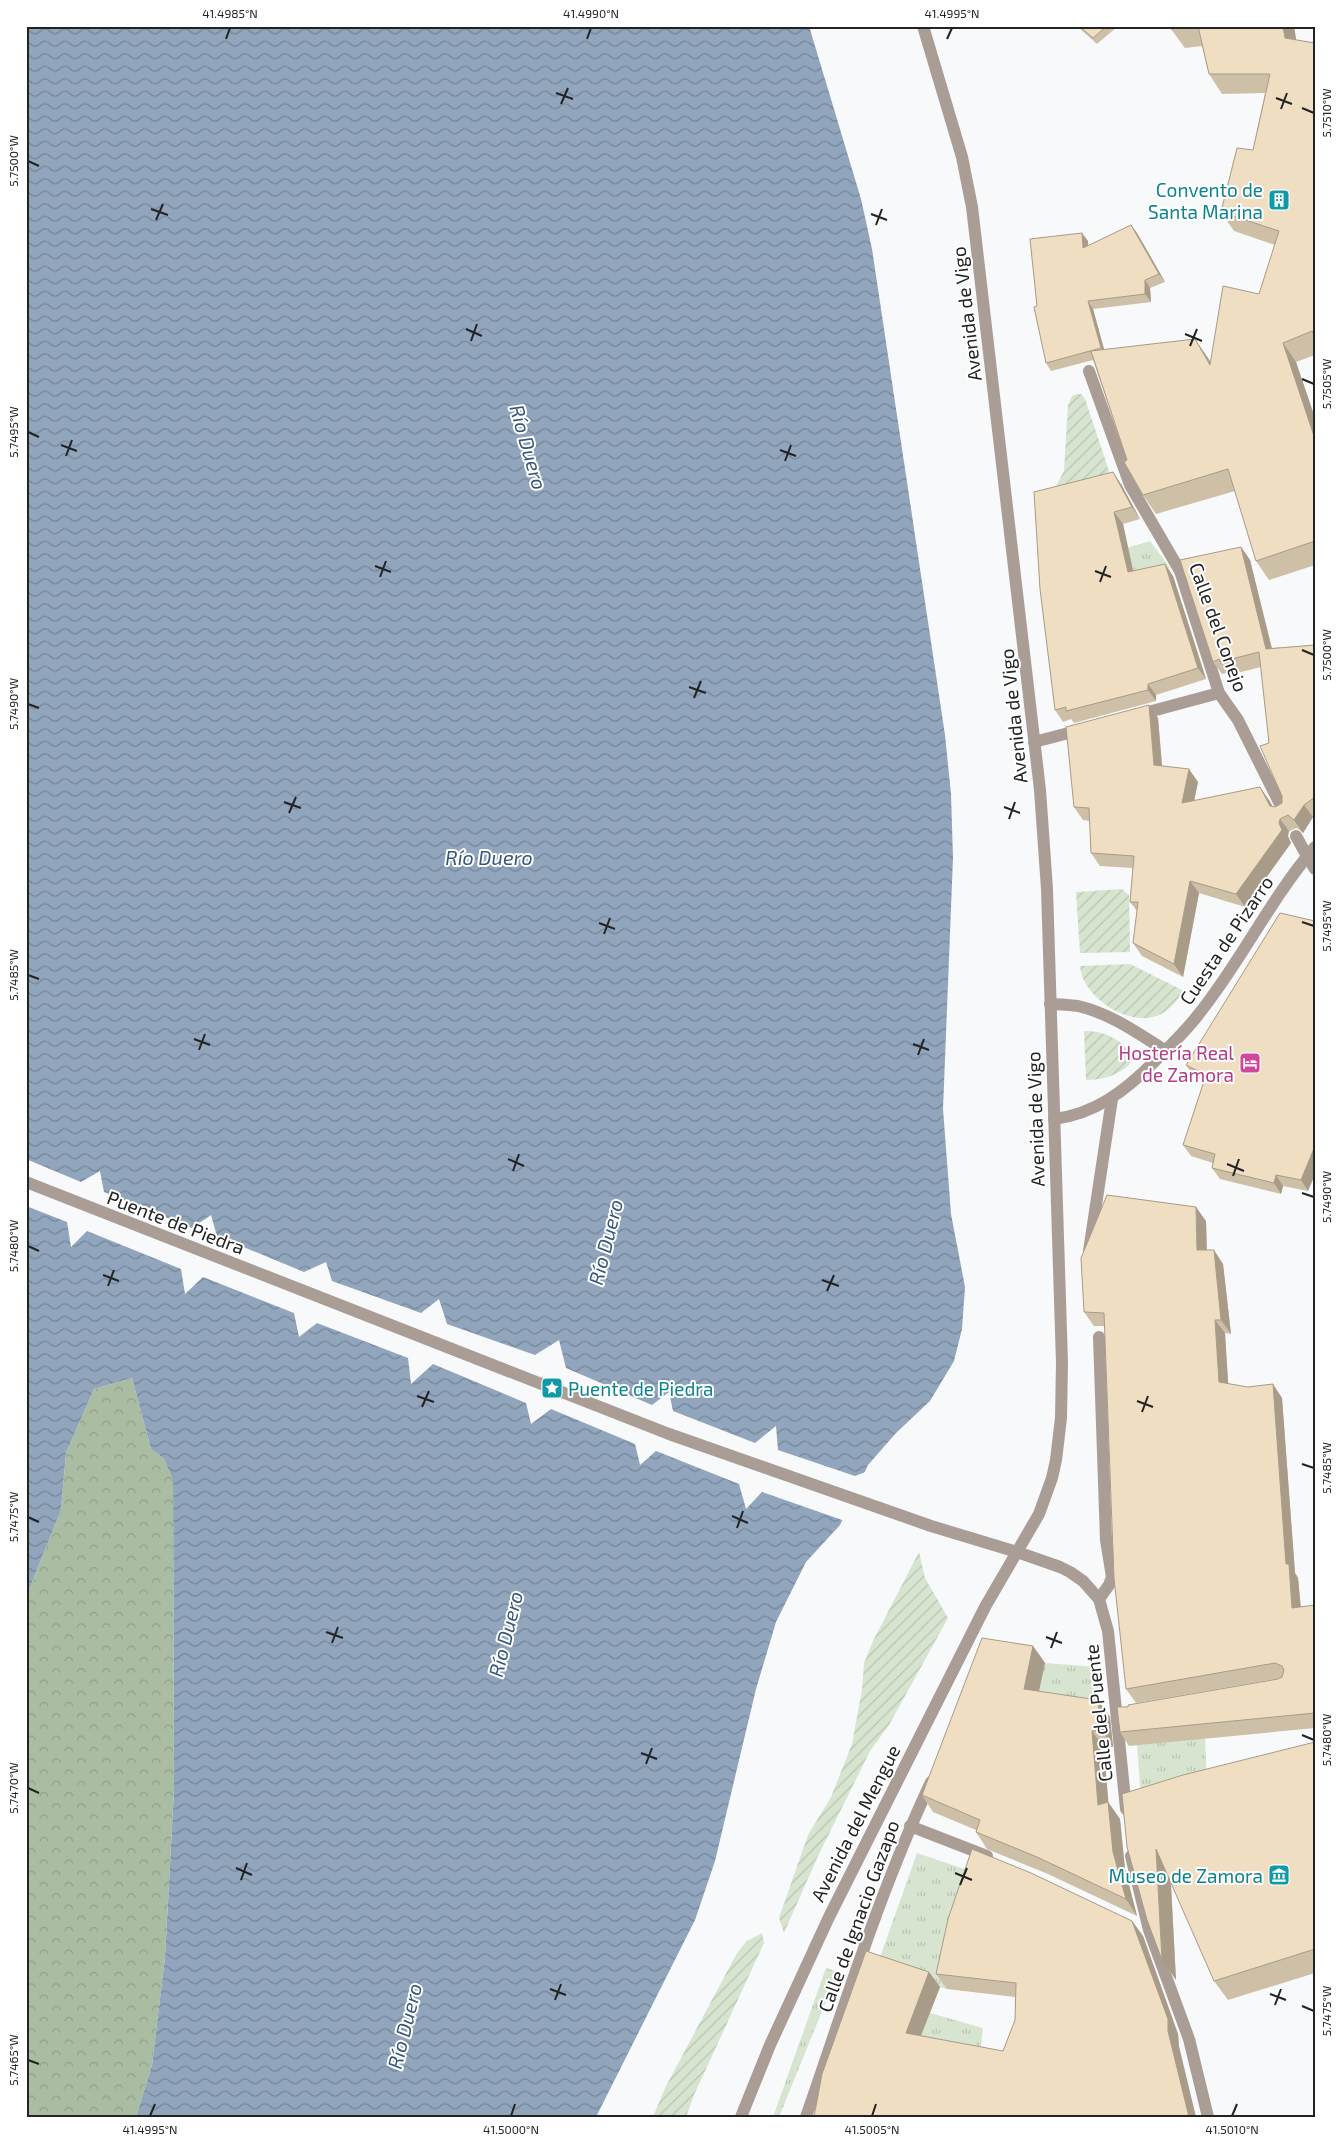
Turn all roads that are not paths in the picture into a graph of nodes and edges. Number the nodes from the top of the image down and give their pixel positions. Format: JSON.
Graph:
{"nodes":[{"id":1,"x":923,"y":26,"type":"edge"},
{"id":2,"x":1089,"y":371,"type":"dead end"},
{"id":3,"x":1219,"y":693,"type":"junction"},
{"id":4,"x":1128,"y":717,"type":"edge"},
{"id":5,"x":1100,"y":724,"type":"edge"},
{"id":6,"x":1034,"y":742,"type":"junction"},
{"id":7,"x":1284,"y":812,"type":"edge"},
{"id":8,"x":1296,"y":836,"type":"edge"},
{"id":9,"x":1311,"y":852,"type":"edge"},
{"id":10,"x":1315,"y":869,"type":"edge"},
{"id":11,"x":1050,"y":1004,"type":"junction"},
{"id":12,"x":1166,"y":1051,"type":"junction"},
{"id":13,"x":1112,"y":1099,"type":"junction"},
{"id":14,"x":1054,"y":1120,"type":"junction"},
{"id":15,"x":26,"y":1182,"type":"edge"},
{"id":16,"x":1087,"y":1261,"type":"edge"},
{"id":17,"x":1099,"y":1337,"type":"edge"},
{"id":18,"x":1017,"y":1552,"type":"junction"},
{"id":19,"x":1099,"y":1599,"type":"junction"},
{"id":20,"x":938,"y":1766,"type":"edge"},
{"id":21,"x":1127,"y":1819,"type":"edge"},
{"id":22,"x":910,"y":1826,"type":"junction"},
{"id":23,"x":1130,"y":1848,"type":"edge"},
{"id":24,"x":1003,"y":1863,"type":"edge"},
{"id":25,"x":1136,"y":1924,"type":"dead end"},
{"id":26,"x":1149,"y":1930,"type":"junction"},
{"id":27,"x":741,"y":2117,"type":"edge"},
{"id":28,"x":806,"y":2117,"type":"edge"},
{"id":29,"x":1208,"y":2117,"type":"edge"}],
"edges":[{"from":1,"to":6,"type":"street","name":"Avenida de Vigo"},
{"from":2,"to":3,"type":"street","name":"Calle del Conejo"},
{"from":3,"to":4,"type":"street"},
{"from":3,"to":7,"type":"street","name":"Calle del Conejo"},
{"from":5,"to":6,"type":"street"},
{"from":6,"to":11,"type":"street","name":"Avenida de Vigo"},
{"from":8,"to":9,"type":"street"},
{"from":9,"to":10,"type":"street"},
{"from":9,"to":12,"type":"street","name":"Cuesta de Pizarro"},
{"from":11,"to":12,"type":"street"},
{"from":11,"to":14,"type":"street","name":"Avenida de Vigo"},
{"from":12,"to":13,"type":"street","name":"Cuesta de Pizarro"},
{"from":13,"to":14,"type":"street","name":"Cuesta de Pizarro"},
{"from":13,"to":16,"type":"street"},
{"from":14,"to":18,"type":"street","name":"Avenida de Vigo"},
{"from":15,"to":18,"type":"street","name":"Puente de Piedra"},
{"from":17,"to":19,"type":"street"},
{"from":18,"to":19,"type":"street","name":"Calle del Puente"},
{"from":18,"to":27,"type":"street","name":"Avenida del Mengue"},
{"from":19,"to":21,"type":"street","name":"Calle del Puente"},
{"from":20,"to":22,"type":"street","name":"Calle de Ignacio Gazapo"},
{"from":22,"to":24,"type":"street"},
{"from":22,"to":28,"type":"street","name":"Calle de Ignacio Gazapo"},
{"from":23,"to":26,"type":"street"},
{"from":25,"to":26,"type":"street"},
{"from":26,"to":29,"type":"street"}]}
